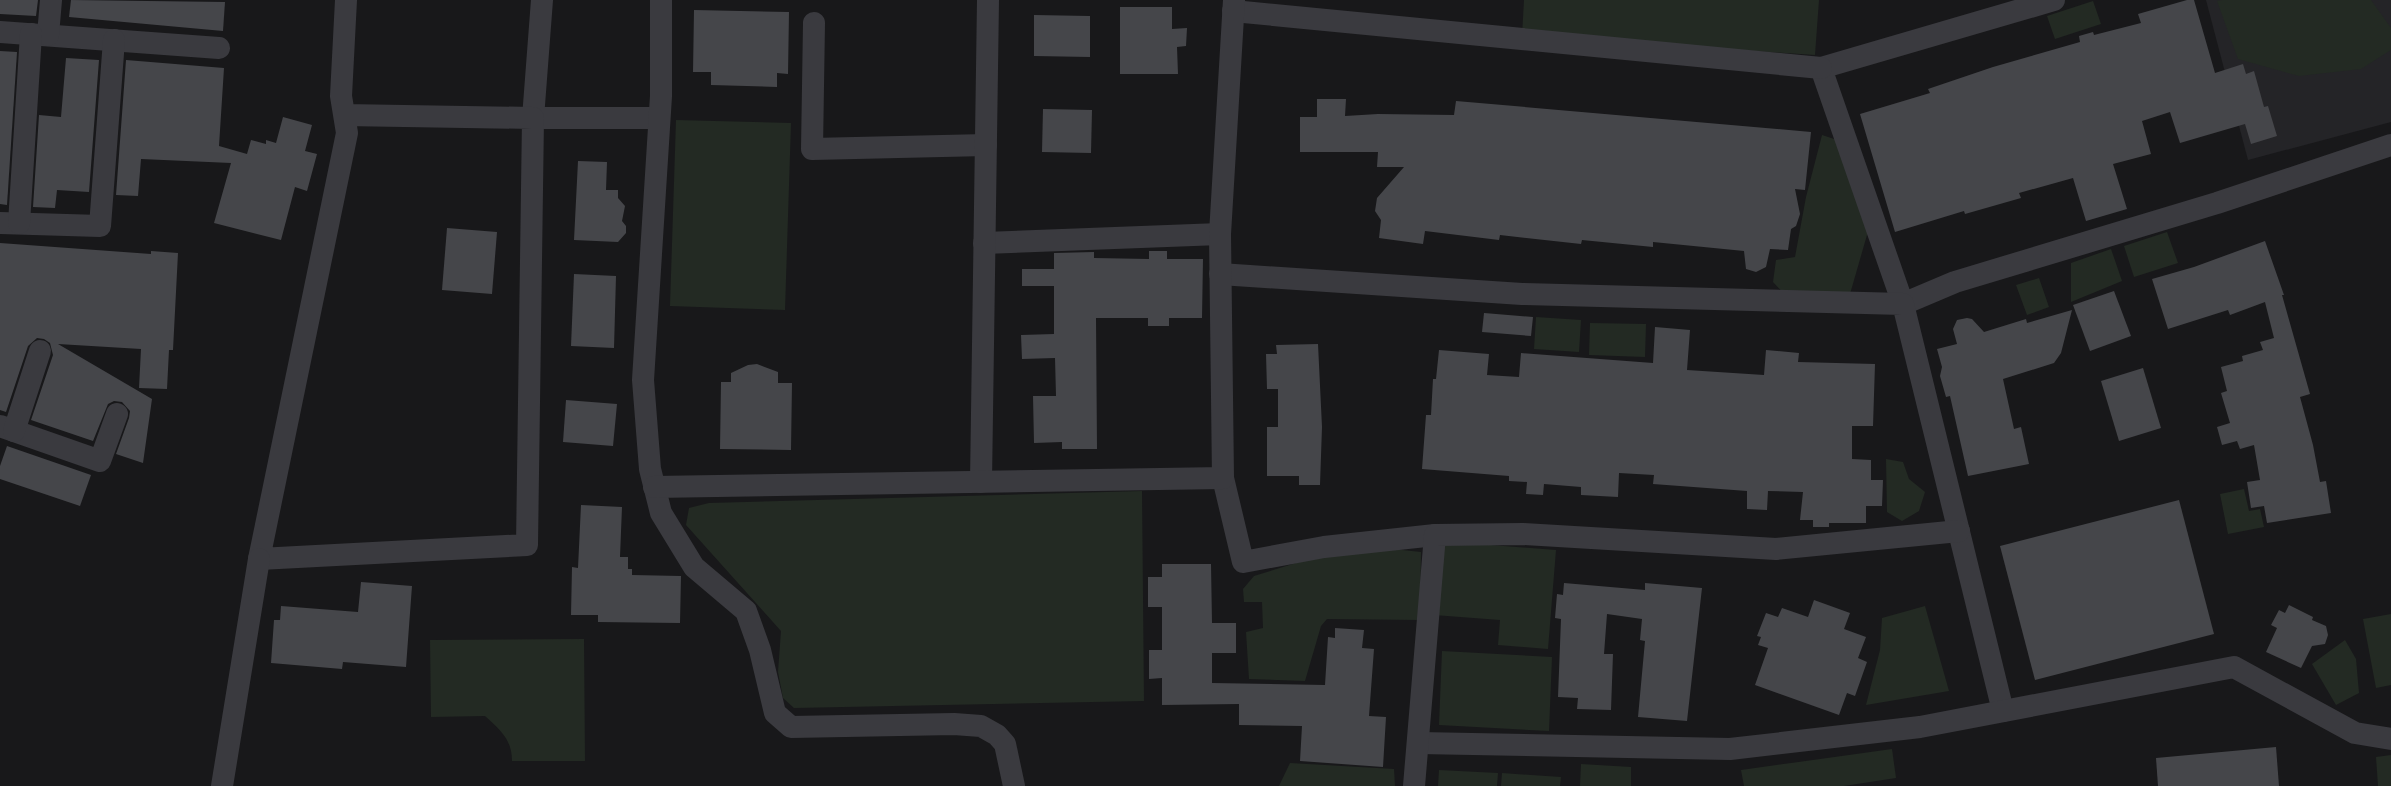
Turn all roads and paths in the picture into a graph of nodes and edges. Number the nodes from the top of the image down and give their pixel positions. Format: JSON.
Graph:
{"nodes":[{"id":1,"x":52,"y":0,"type":"edge"},
{"id":2,"x":346,"y":0,"type":"edge"},
{"id":3,"x":542,"y":0,"type":"edge"},
{"id":4,"x":661,"y":0,"type":"edge"},
{"id":5,"x":988,"y":0,"type":"edge"},
{"id":6,"x":2054,"y":0,"type":"edge"},
{"id":7,"x":1233,"y":5,"type":"edge"},
{"id":8,"x":814,"y":23,"type":"dead end"},
{"id":9,"x":0,"y":32,"type":"edge"},
{"id":10,"x":39,"y":35,"type":"junction"},
{"id":11,"x":114,"y":40,"type":"junction"},
{"id":12,"x":219,"y":48,"type":"dead end"},
{"id":13,"x":1821,"y":68,"type":"junction"},
{"id":14,"x":344,"y":115,"type":"junction"},
{"id":15,"x":532,"y":118,"type":"junction"},
{"id":16,"x":659,"y":118,"type":"junction"},
{"id":17,"x":986,"y":145,"type":"junction"},
{"id":18,"x":2391,"y":145,"type":"edge"},
{"id":19,"x":10,"y":223,"type":"edge"},
{"id":20,"x":1220,"y":234,"type":"junction"},
{"id":21,"x":984,"y":243,"type":"junction"},
{"id":22,"x":1220,"y":274,"type":"junction"},
{"id":23,"x":1903,"y":304,"type":"junction"},
{"id":24,"x":40,"y":351,"type":"dead end"},
{"id":25,"x":117,"y":414,"type":"dead end"},
{"id":26,"x":7,"y":429,"type":"edge"},
{"id":27,"x":1223,"y":478,"type":"junction"},
{"id":28,"x":981,"y":482,"type":"junction"},
{"id":29,"x":654,"y":487,"type":"junction"},
{"id":30,"x":1959,"y":531,"type":"junction"},
{"id":31,"x":1435,"y":535,"type":"junction"},
{"id":32,"x":259,"y":558,"type":"junction"},
{"id":33,"x":2003,"y":711,"type":"junction"},
{"id":34,"x":2391,"y":740,"type":"edge"},
{"id":35,"x":1419,"y":743,"type":"junction"},
{"id":36,"x":222,"y":786,"type":"edge"},
{"id":37,"x":1014,"y":786,"type":"edge"},
{"id":38,"x":1414,"y":786,"type":"edge"}],
"edges":[{"from":1,"to":10,"type":"street"},
{"from":2,"to":14,"type":"street"},
{"from":3,"to":15,"type":"street"},
{"from":4,"to":16,"type":"street"},
{"from":5,"to":17,"type":"street"},
{"from":6,"to":13,"type":"street"},
{"from":7,"to":13,"type":"street"},
{"from":7,"to":20,"type":"street"},
{"from":8,"to":17,"type":"street"},
{"from":9,"to":10,"type":"street"},
{"from":10,"to":11,"type":"street"},
{"from":10,"to":19,"type":"street"},
{"from":11,"to":12,"type":"street"},
{"from":11,"to":19,"type":"street"},
{"from":13,"to":23,"type":"street"},
{"from":14,"to":15,"type":"street"},
{"from":14,"to":32,"type":"street"},
{"from":15,"to":16,"type":"street"},
{"from":15,"to":32,"type":"street"},
{"from":16,"to":29,"type":"street"},
{"from":17,"to":21,"type":"street"},
{"from":18,"to":23,"type":"street"},
{"from":20,"to":21,"type":"street"},
{"from":20,"to":22,"type":"street"},
{"from":21,"to":28,"type":"street"},
{"from":22,"to":23,"type":"street"},
{"from":22,"to":27,"type":"street"},
{"from":23,"to":30,"type":"street"},
{"from":24,"to":26,"type":"street"},
{"from":25,"to":26,"type":"street"},
{"from":27,"to":28,"type":"street"},
{"from":27,"to":31,"type":"street"},
{"from":28,"to":29,"type":"street"},
{"from":29,"to":37,"type":"street"},
{"from":30,"to":31,"type":"street"},
{"from":30,"to":33,"type":"street"},
{"from":31,"to":35,"type":"street"},
{"from":32,"to":36,"type":"street"},
{"from":33,"to":34,"type":"street"},
{"from":33,"to":35,"type":"street"},
{"from":35,"to":38,"type":"street"}]}
